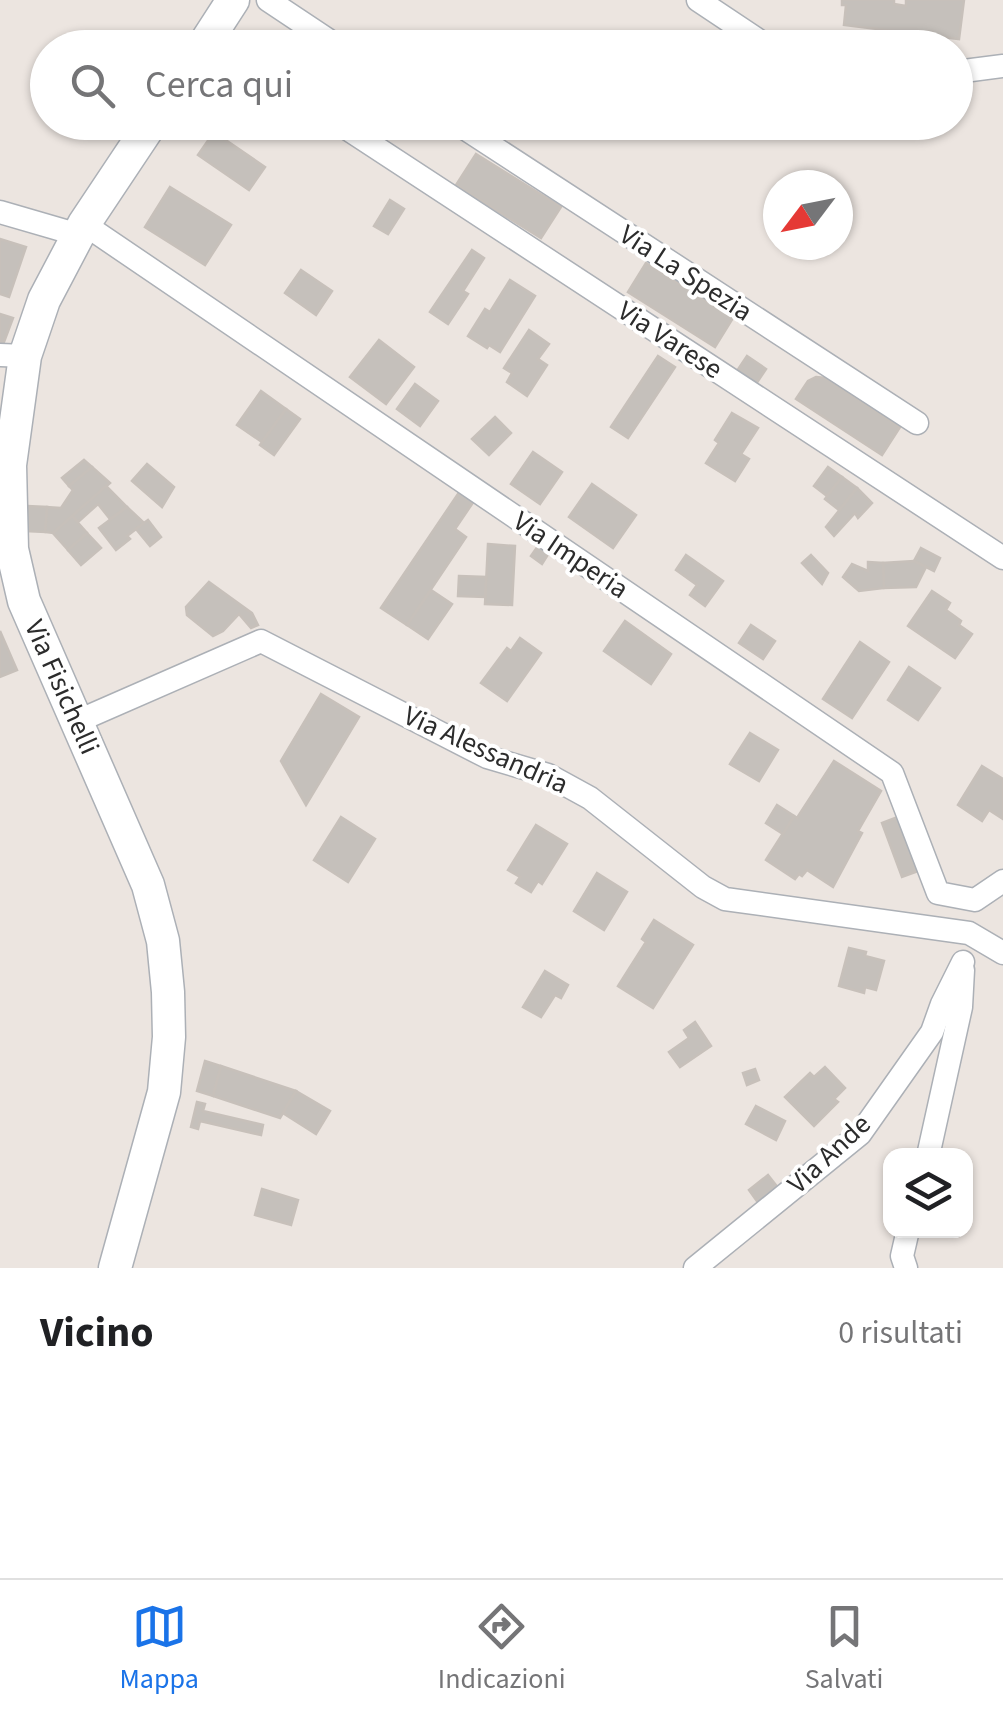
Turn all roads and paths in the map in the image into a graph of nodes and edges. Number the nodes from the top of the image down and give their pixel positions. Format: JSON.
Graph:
{"nodes":[{"id":1,"x":233,"y":0,"type":"edge"},
{"id":2,"x":268,"y":0,"type":"edge"},
{"id":3,"x":698,"y":0,"type":"edge"},
{"id":4,"x":218,"y":30,"type":"edge"},
{"id":5,"x":313,"y":30,"type":"edge"},
{"id":6,"x":743,"y":30,"type":"edge"},
{"id":7,"x":1003,"y":66,"type":"edge"},
{"id":8,"x":973,"y":70,"type":"edge"},
{"id":9,"x":140,"y":140,"type":"edge"},
{"id":10,"x":364,"y":140,"type":"edge"},
{"id":11,"x":484,"y":140,"type":"edge"},
{"id":12,"x":0,"y":212,"type":"edge"},
{"id":13,"x":82,"y":230,"type":"junction"},
{"id":14,"x":13,"y":355,"type":"edge"},
{"id":15,"x":917,"y":423,"type":"dead end"},
{"id":16,"x":1003,"y":558,"type":"edge"},
{"id":17,"x":78,"y":721,"type":"junction"},
{"id":18,"x":1003,"y":881,"type":"edge"},
{"id":19,"x":969,"y":932,"type":"junction"},
{"id":20,"x":1003,"y":953,"type":"edge"},
{"id":21,"x":963,"y":962,"type":"junction"},
{"id":22,"x":930,"y":1148,"type":"edge"},
{"id":23,"x":906,"y":1238,"type":"edge"},
{"id":24,"x":116,"y":1268,"type":"edge"},
{"id":25,"x":695,"y":1268,"type":"edge"},
{"id":26,"x":906,"y":1268,"type":"edge"}],
"edges":[{"from":1,"to":4,"type":"main road"},
{"from":2,"to":5,"type":"street"},
{"from":3,"to":6,"type":"street"},
{"from":7,"to":8,"type":"street"},
{"from":9,"to":13,"type":"main road","name":"Via Fisichelli"},
{"from":10,"to":16,"type":"street","name":"Via Varese"},
{"from":11,"to":15,"type":"street","name":"Via La Spezia"},
{"from":12,"to":13,"type":"street"},
{"from":13,"to":14,"type":"main road","name":"Via Fisichelli"},
{"from":13,"to":18,"type":"street","name":"Via Imperia"},
{"from":14,"to":17,"type":"main road","name":"Via Fisichelli"},
{"from":17,"to":19,"type":"street","name":"Via Alessandria"},
{"from":17,"to":24,"type":"main road","name":"Via Fisichelli"},
{"from":19,"to":20,"type":"street","name":"Via Alessandria"},
{"from":19,"to":21,"type":"street"},
{"from":21,"to":22,"type":"street"},
{"from":21,"to":25,"type":"street","name":"Via Ande"},
{"from":23,"to":26,"type":"street"}]}
